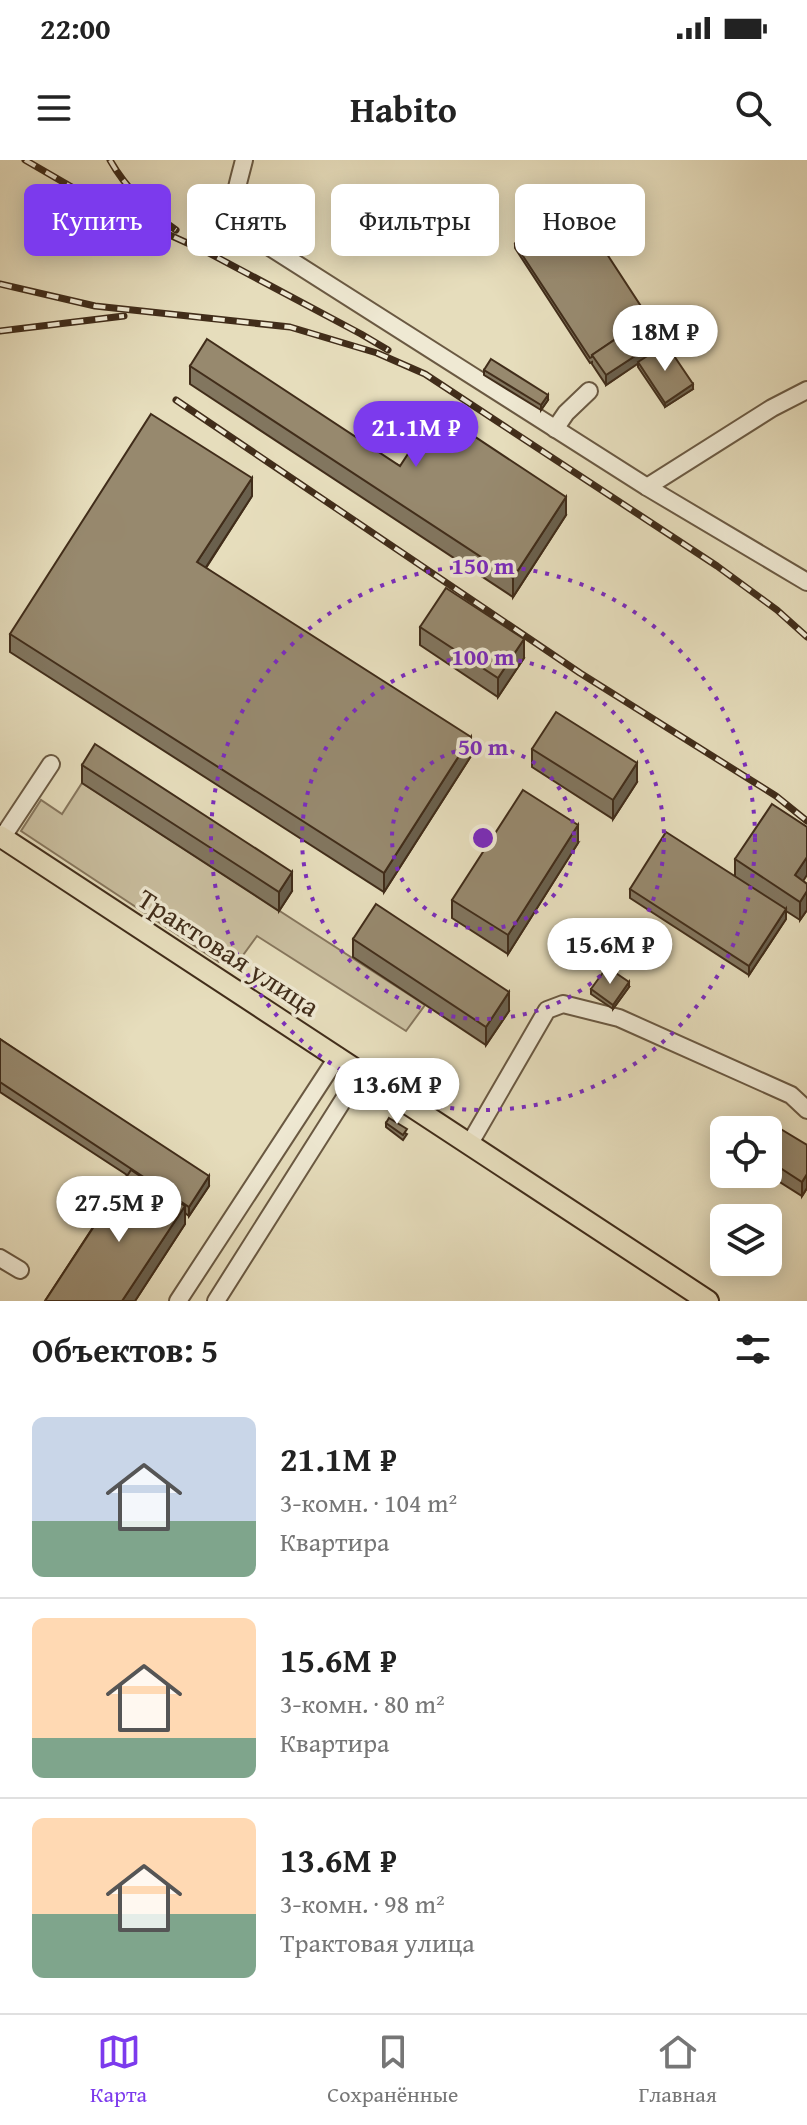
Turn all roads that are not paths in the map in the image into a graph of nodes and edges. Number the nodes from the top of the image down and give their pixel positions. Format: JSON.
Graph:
{"nodes":[{"id":1,"x":244,"y":160,"type":"edge"},
{"id":2,"x":807,"y":390,"type":"edge"},
{"id":3,"x":589,"y":391,"type":"dead end"},
{"id":4,"x":555,"y":429,"type":"junction"},
{"id":5,"x":647,"y":487,"type":"junction"},
{"id":6,"x":807,"y":582,"type":"edge"},
{"id":7,"x":51,"y":764,"type":"dead end"},
{"id":8,"x":1,"y":837,"type":"edge"},
{"id":9,"x":338,"y":1056,"type":"junction"},
{"id":10,"x":361,"y":1072,"type":"junction"},
{"id":11,"x":807,"y":1110,"type":"edge"},
{"id":12,"x":470,"y":1143,"type":"junction"},
{"id":13,"x":0,"y":1258,"type":"edge"},
{"id":14,"x":20,"y":1270,"type":"dead end"},
{"id":15,"x":178,"y":1301,"type":"edge"},
{"id":16,"x":216,"y":1301,"type":"edge"},
{"id":17,"x":708,"y":1301,"type":"edge"}],
"edges":[{"from":1,"to":4,"type":"lane"},
{"from":2,"to":5,"type":"lane"},
{"from":3,"to":4,"type":"lane"},
{"from":4,"to":5,"type":"lane"},
{"from":5,"to":6,"type":"lane"},
{"from":7,"to":8,"type":"lane"},
{"from":8,"to":9,"type":"main road","name":"Трактовая улица"},
{"from":9,"to":10,"type":"main road","name":"Трактовая улица"},
{"from":9,"to":15,"type":"lane"},
{"from":10,"to":12,"type":"main road","name":"Трактовая улица"},
{"from":10,"to":16,"type":"lane"},
{"from":11,"to":12,"type":"lane"},
{"from":12,"to":17,"type":"main road","name":"Трактовая улица"},
{"from":13,"to":14,"type":"lane"}]}
